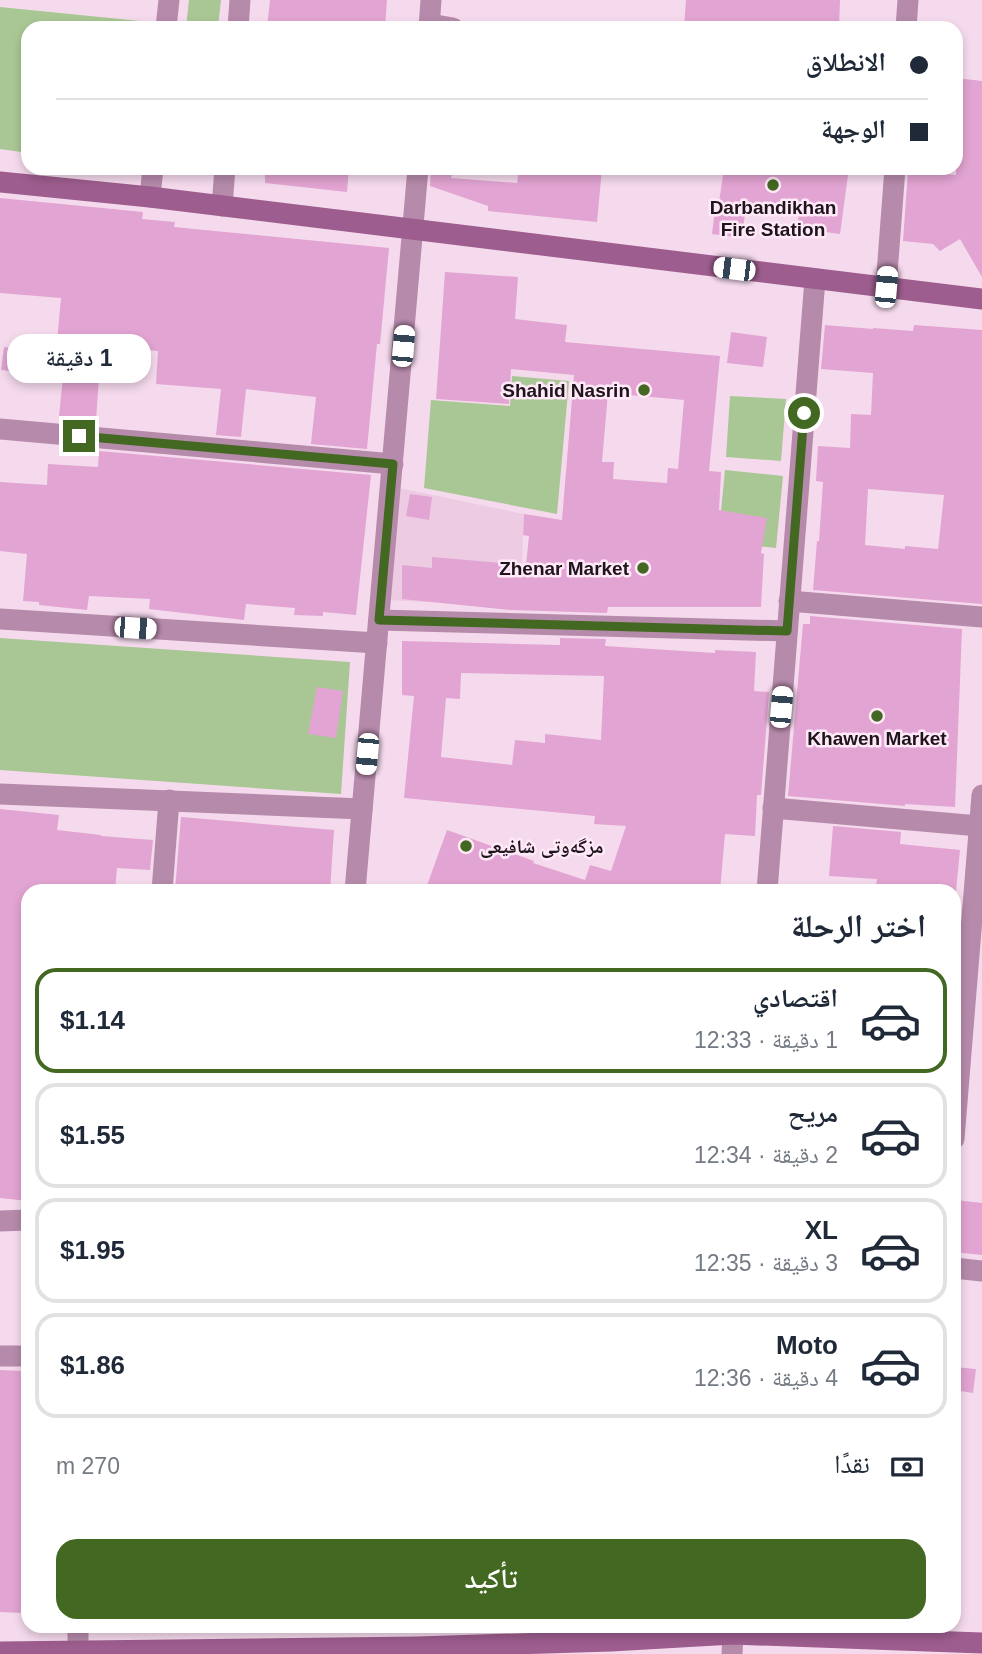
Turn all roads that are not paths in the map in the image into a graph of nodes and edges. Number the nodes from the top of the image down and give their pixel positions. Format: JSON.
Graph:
{"nodes":[{"id":1,"x":169,"y":0,"type":"edge"},
{"id":2,"x":240,"y":0,"type":"edge"},
{"id":3,"x":432,"y":0,"type":"edge"},
{"id":4,"x":908,"y":0,"type":"edge"},
{"id":5,"x":167,"y":21,"type":"edge"},
{"id":6,"x":238,"y":21,"type":"edge"},
{"id":7,"x":430,"y":21,"type":"edge"},
{"id":8,"x":906,"y":21,"type":"edge"},
{"id":9,"x":152,"y":175,"type":"edge"},
{"id":10,"x":224,"y":175,"type":"edge"},
{"id":11,"x":418,"y":175,"type":"edge"},
{"id":12,"x":894,"y":175,"type":"edge"},
{"id":13,"x":0,"y":182,"type":"edge"},
{"id":14,"x":150,"y":197,"type":"junction"},
{"id":15,"x":222,"y":206,"type":"junction"},
{"id":16,"x":414,"y":229,"type":"junction"},
{"id":17,"x":815,"y":279,"type":"junction"},
{"id":18,"x":886,"y":287,"type":"junction"},
{"id":19,"x":982,"y":299,"type":"edge"},
{"id":20,"x":0,"y":429,"type":"edge"},
{"id":21,"x":393,"y":464,"type":"junction"},
{"id":22,"x":789,"y":601,"type":"junction"},
{"id":23,"x":982,"y":617,"type":"edge"},
{"id":24,"x":0,"y":619,"type":"edge"},
{"id":25,"x":379,"y":620,"type":"junction"},
{"id":26,"x":787,"y":631,"type":"junction"},
{"id":27,"x":377,"y":643,"type":"junction"},
{"id":28,"x":0,"y":794,"type":"edge"},
{"id":29,"x":982,"y":794,"type":"edge"},
{"id":30,"x":169,"y":800,"type":"junction"},
{"id":31,"x":773,"y":808,"type":"junction"},
{"id":32,"x":362,"y":809,"type":"junction"},
{"id":33,"x":979,"y":840,"type":"edge"},
{"id":34,"x":163,"y":884,"type":"edge"},
{"id":35,"x":356,"y":884,"type":"edge"},
{"id":36,"x":767,"y":884,"type":"edge"},
{"id":37,"x":961,"y":1055,"type":"edge"},
{"id":38,"x":21,"y":1220,"type":"edge"},
{"id":39,"x":0,"y":1221,"type":"edge"},
{"id":40,"x":961,"y":1268,"type":"edge"},
{"id":41,"x":982,"y":1270,"type":"edge"},
{"id":42,"x":0,"y":1356,"type":"edge"},
{"id":43,"x":21,"y":1356,"type":"edge"},
{"id":44,"x":78,"y":1633,"type":"edge"},
{"id":45,"x":738,"y":1637,"type":"edge"},
{"id":46,"x":611,"y":1647,"type":"edge"},
{"id":47,"x":972,"y":1647,"type":"edge"},
{"id":48,"x":78,"y":1651,"type":"junction"},
{"id":49,"x":416,"y":1651,"type":"edge"},
{"id":50,"x":0,"y":1652,"type":"edge"}],
"edges":[{"from":1,"to":5,"type":"street"},
{"from":2,"to":6,"type":"street"},
{"from":3,"to":7,"type":"street"},
{"from":4,"to":8,"type":"street"},
{"from":9,"to":14,"type":"street"},
{"from":10,"to":15,"type":"street"},
{"from":11,"to":16,"type":"street"},
{"from":12,"to":18,"type":"street"},
{"from":13,"to":14,"type":"street"},
{"from":14,"to":15,"type":"street"},
{"from":15,"to":16,"type":"street"},
{"from":16,"to":17,"type":"street"},
{"from":16,"to":21,"type":"street"},
{"from":17,"to":18,"type":"street"},
{"from":17,"to":22,"type":"street"},
{"from":18,"to":19,"type":"street"},
{"from":20,"to":21,"type":"street"},
{"from":21,"to":25,"type":"street"},
{"from":22,"to":23,"type":"street"},
{"from":22,"to":26,"type":"street"},
{"from":24,"to":27,"type":"street"},
{"from":25,"to":26,"type":"street"},
{"from":25,"to":27,"type":"street"},
{"from":26,"to":31,"type":"street"},
{"from":27,"to":32,"type":"street"},
{"from":28,"to":30,"type":"street"},
{"from":29,"to":33,"type":"street"},
{"from":30,"to":32,"type":"street"},
{"from":30,"to":34,"type":"street"},
{"from":31,"to":33,"type":"street"},
{"from":31,"to":36,"type":"street"},
{"from":32,"to":35,"type":"street"},
{"from":33,"to":37,"type":"street"},
{"from":38,"to":39,"type":"street"},
{"from":40,"to":41,"type":"street"},
{"from":42,"to":43,"type":"street"},
{"from":44,"to":48,"type":"street"},
{"from":45,"to":46,"type":"street"},
{"from":45,"to":47,"type":"street"},
{"from":46,"to":49,"type":"street"},
{"from":48,"to":49,"type":"street"},
{"from":48,"to":50,"type":"street"}]}
